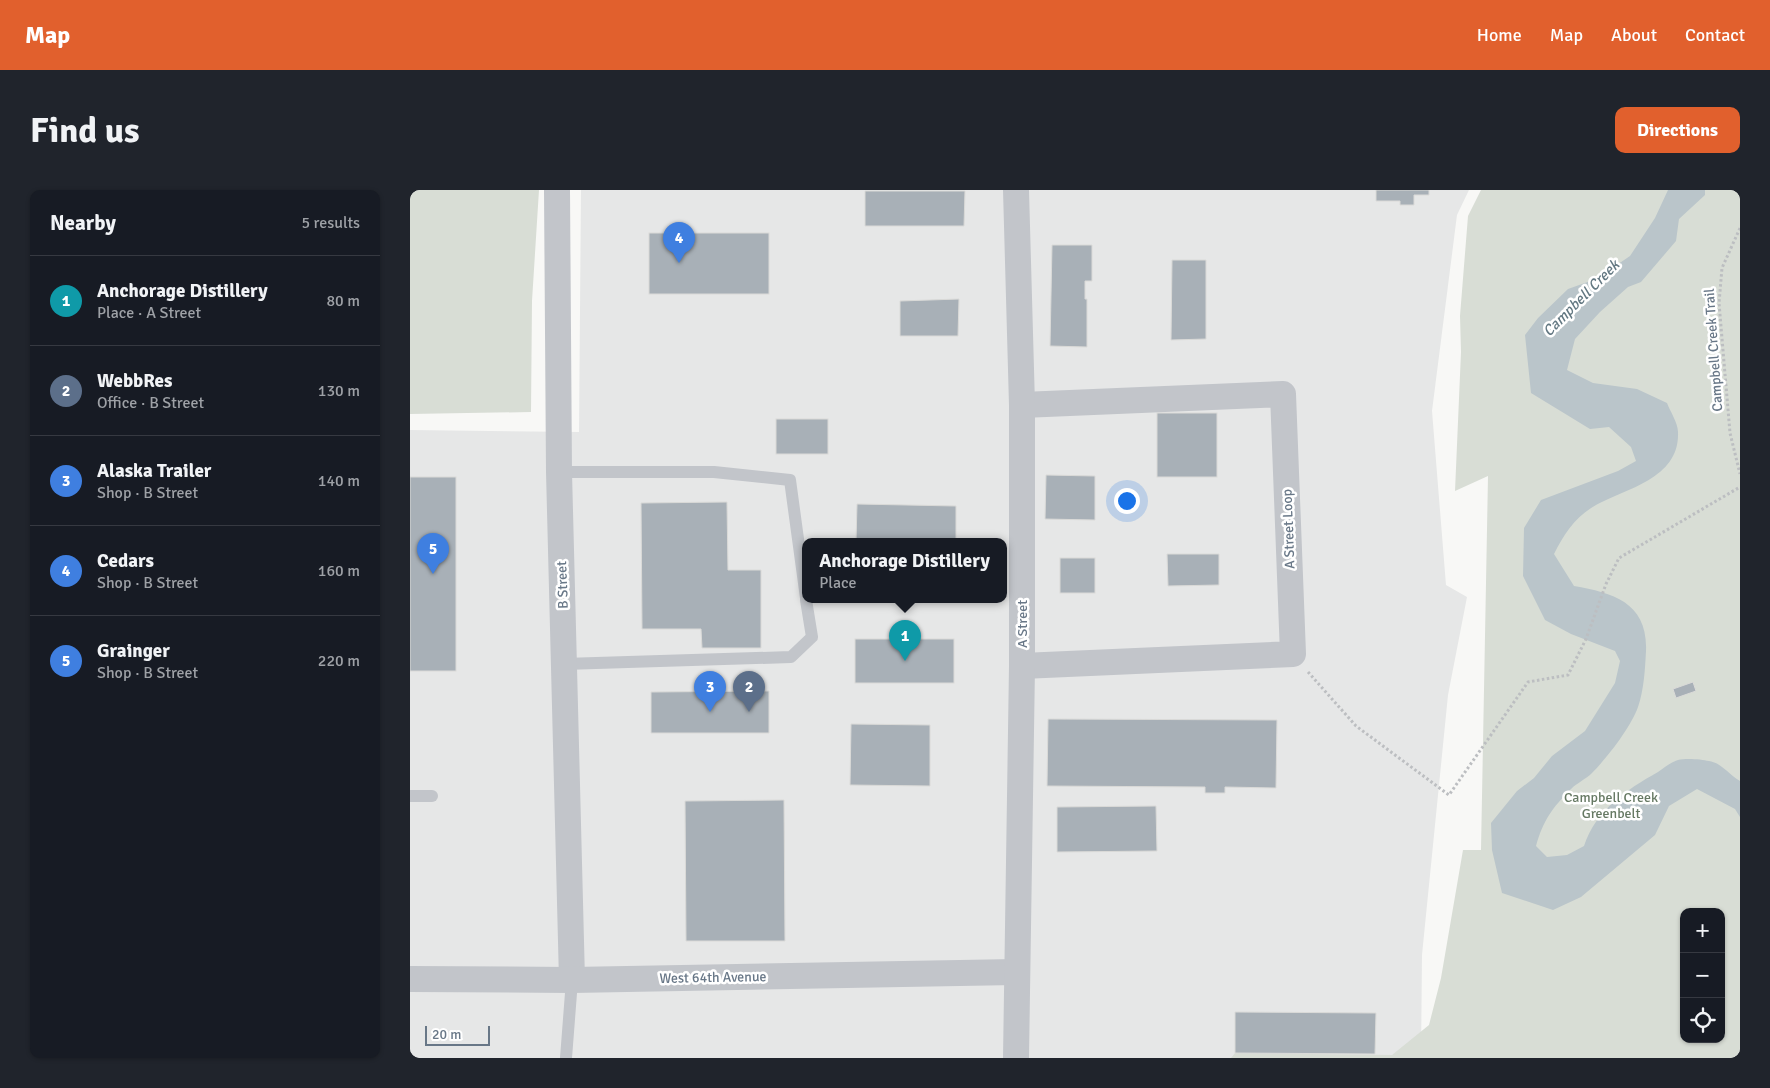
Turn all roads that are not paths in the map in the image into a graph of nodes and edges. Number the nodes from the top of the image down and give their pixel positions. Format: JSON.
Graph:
{"nodes":[{"id":1,"x":557,"y":190,"type":"edge"},
{"id":2,"x":1016,"y":190,"type":"edge"},
{"id":3,"x":1022,"y":405,"type":"junction"},
{"id":4,"x":559,"y":472,"type":"junction"},
{"id":5,"x":802,"y":569,"type":"edge"},
{"id":6,"x":807,"y":603,"type":"edge"},
{"id":7,"x":564,"y":664,"type":"junction"},
{"id":8,"x":1022,"y":666,"type":"junction"},
{"id":9,"x":410,"y":796,"type":"edge"},
{"id":10,"x":432,"y":796,"type":"dead end"},
{"id":11,"x":1016,"y":972,"type":"junction"},
{"id":12,"x":410,"y":979,"type":"edge"},
{"id":13,"x":572,"y":980,"type":"junction"},
{"id":14,"x":566,"y":1058,"type":"edge"},
{"id":15,"x":1016,"y":1058,"type":"edge"}],
"edges":[{"from":1,"to":4,"type":"street","name":"B Street"},
{"from":2,"to":3,"type":"street","name":"A Street"},
{"from":3,"to":8,"type":"street","name":"A Street"},
{"from":3,"to":8,"type":"street","name":"A Street Loop"},
{"from":4,"to":5,"type":"lane"},
{"from":4,"to":7,"type":"street","name":"B Street"},
{"from":6,"to":7,"type":"lane"},
{"from":7,"to":13,"type":"street","name":"B Street"},
{"from":8,"to":11,"type":"street","name":"A Street"},
{"from":9,"to":10,"type":"lane"},
{"from":11,"to":13,"type":"street","name":"West 64th Avenue"},
{"from":11,"to":15,"type":"street","name":"A Street"},
{"from":12,"to":13,"type":"street","name":"West 64th Avenue"},
{"from":13,"to":14,"type":"lane"}]}
